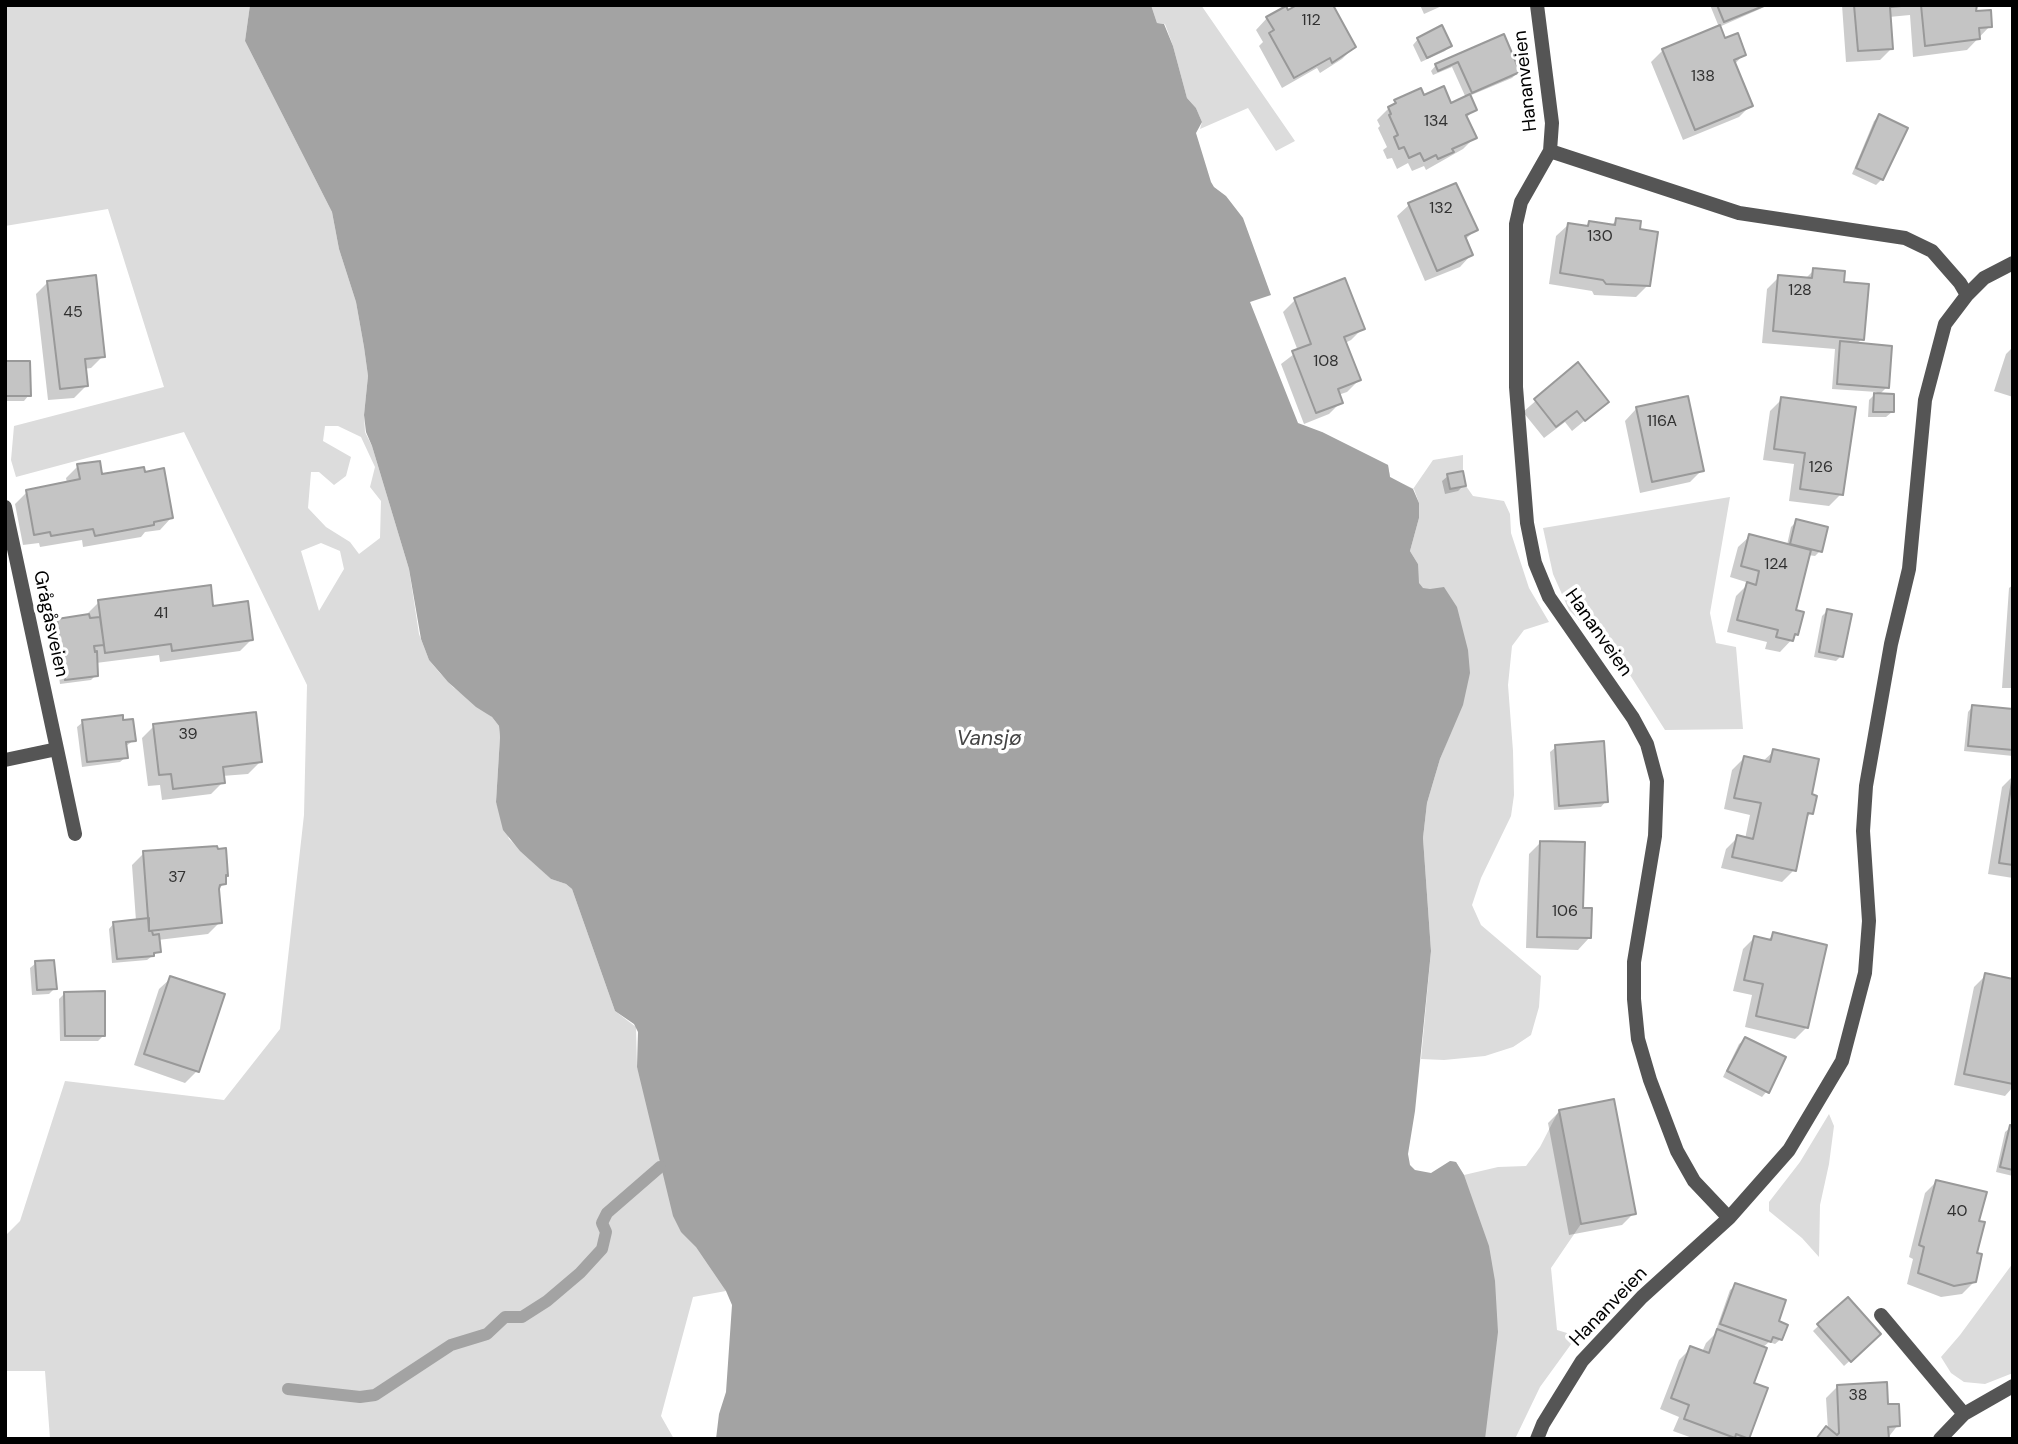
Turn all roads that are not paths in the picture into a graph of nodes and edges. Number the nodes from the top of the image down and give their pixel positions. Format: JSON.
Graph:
{"nodes":[{"id":1,"x":1537,"y":5,"type":"edge"},
{"id":2,"x":1550,"y":151,"type":"junction"},
{"id":3,"x":2013,"y":263,"type":"edge"},
{"id":4,"x":1967,"y":295,"type":"junction"},
{"id":5,"x":5,"y":507,"type":"edge"},
{"id":6,"x":57,"y":749,"type":"junction"},
{"id":7,"x":5,"y":760,"type":"edge"},
{"id":8,"x":75,"y":834,"type":"dead end"},
{"id":9,"x":1729,"y":1218,"type":"junction"},
{"id":10,"x":1881,"y":1315,"type":"dead end"},
{"id":11,"x":2013,"y":1386,"type":"edge"},
{"id":12,"x":1964,"y":1414,"type":"junction"},
{"id":13,"x":1537,"y":1439,"type":"edge"},
{"id":14,"x":1940,"y":1439,"type":"edge"}],
"edges":[{"from":1,"to":2,"type":"street","name":"Hananveien"},
{"from":2,"to":4,"type":"street"},
{"from":2,"to":9,"type":"street","name":"Hananveien"},
{"from":3,"to":4,"type":"street","name":"Hananveien"},
{"from":4,"to":9,"type":"street","name":"Hananveien"},
{"from":5,"to":6,"type":"street","name":"Grågåsveien"},
{"from":6,"to":7,"type":"street"},
{"from":6,"to":8,"type":"street","name":"Grågåsveien"},
{"from":9,"to":13,"type":"street","name":"Hananveien"},
{"from":10,"to":12,"type":"street"},
{"from":11,"to":12,"type":"street"},
{"from":12,"to":14,"type":"street"}]}
